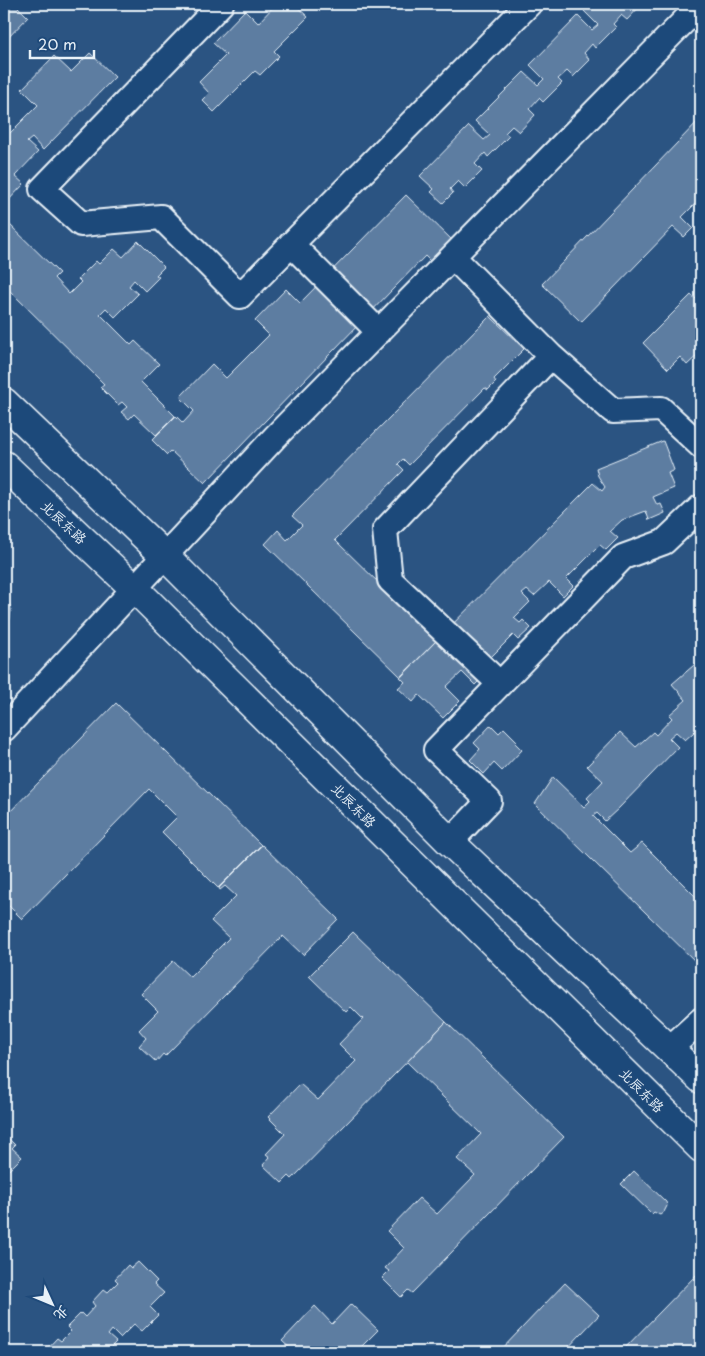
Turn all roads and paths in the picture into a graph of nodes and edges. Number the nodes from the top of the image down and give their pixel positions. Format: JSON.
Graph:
{"nodes":[{"id":1,"x":221,"y":4,"type":"edge"},
{"id":2,"x":529,"y":4,"type":"edge"},
{"id":3,"x":701,"y":4,"type":"edge"},
{"id":4,"x":291,"y":244,"type":"junction"},
{"id":5,"x":453,"y":257,"type":"junction"},
{"id":6,"x":379,"y":332,"type":"junction"},
{"id":7,"x":552,"y":356,"type":"junction"},
{"id":8,"x":4,"y":402,"type":"edge"},
{"id":9,"x":701,"y":446,"type":"edge"},
{"id":10,"x":4,"y":465,"type":"edge"},
{"id":11,"x":701,"y":507,"type":"edge"},
{"id":12,"x":165,"y":556,"type":"junction"},
{"id":13,"x":135,"y":589,"type":"junction"},
{"id":14,"x":500,"y":684,"type":"junction"},
{"id":15,"x":4,"y":729,"type":"edge"},
{"id":16,"x":450,"y":842,"type":"junction"},
{"id":17,"x":701,"y":1020,"type":"edge"},
{"id":18,"x":669,"y":1049,"type":"junction"},
{"id":19,"x":701,"y":1079,"type":"edge"},
{"id":20,"x":701,"y":1148,"type":"edge"}],
"edges":[{"from":1,"to":4,"type":"street"},
{"from":2,"to":4,"type":"street"},
{"from":3,"to":5,"type":"street"},
{"from":4,"to":6,"type":"street"},
{"from":5,"to":6,"type":"street"},
{"from":5,"to":7,"type":"street"},
{"from":6,"to":12,"type":"street"},
{"from":7,"to":9,"type":"street"},
{"from":7,"to":14,"type":"street"},
{"from":8,"to":12,"type":"street"},
{"from":10,"to":13,"type":"street","name":"北辰东路"},
{"from":11,"to":14,"type":"street"},
{"from":12,"to":13,"type":"street"},
{"from":12,"to":16,"type":"street"},
{"from":13,"to":15,"type":"street"},
{"from":13,"to":20,"type":"street","name":"北辰东路"},
{"from":14,"to":16,"type":"street"},
{"from":16,"to":18,"type":"street"},
{"from":17,"to":18,"type":"street"},
{"from":18,"to":19,"type":"street"}]}
